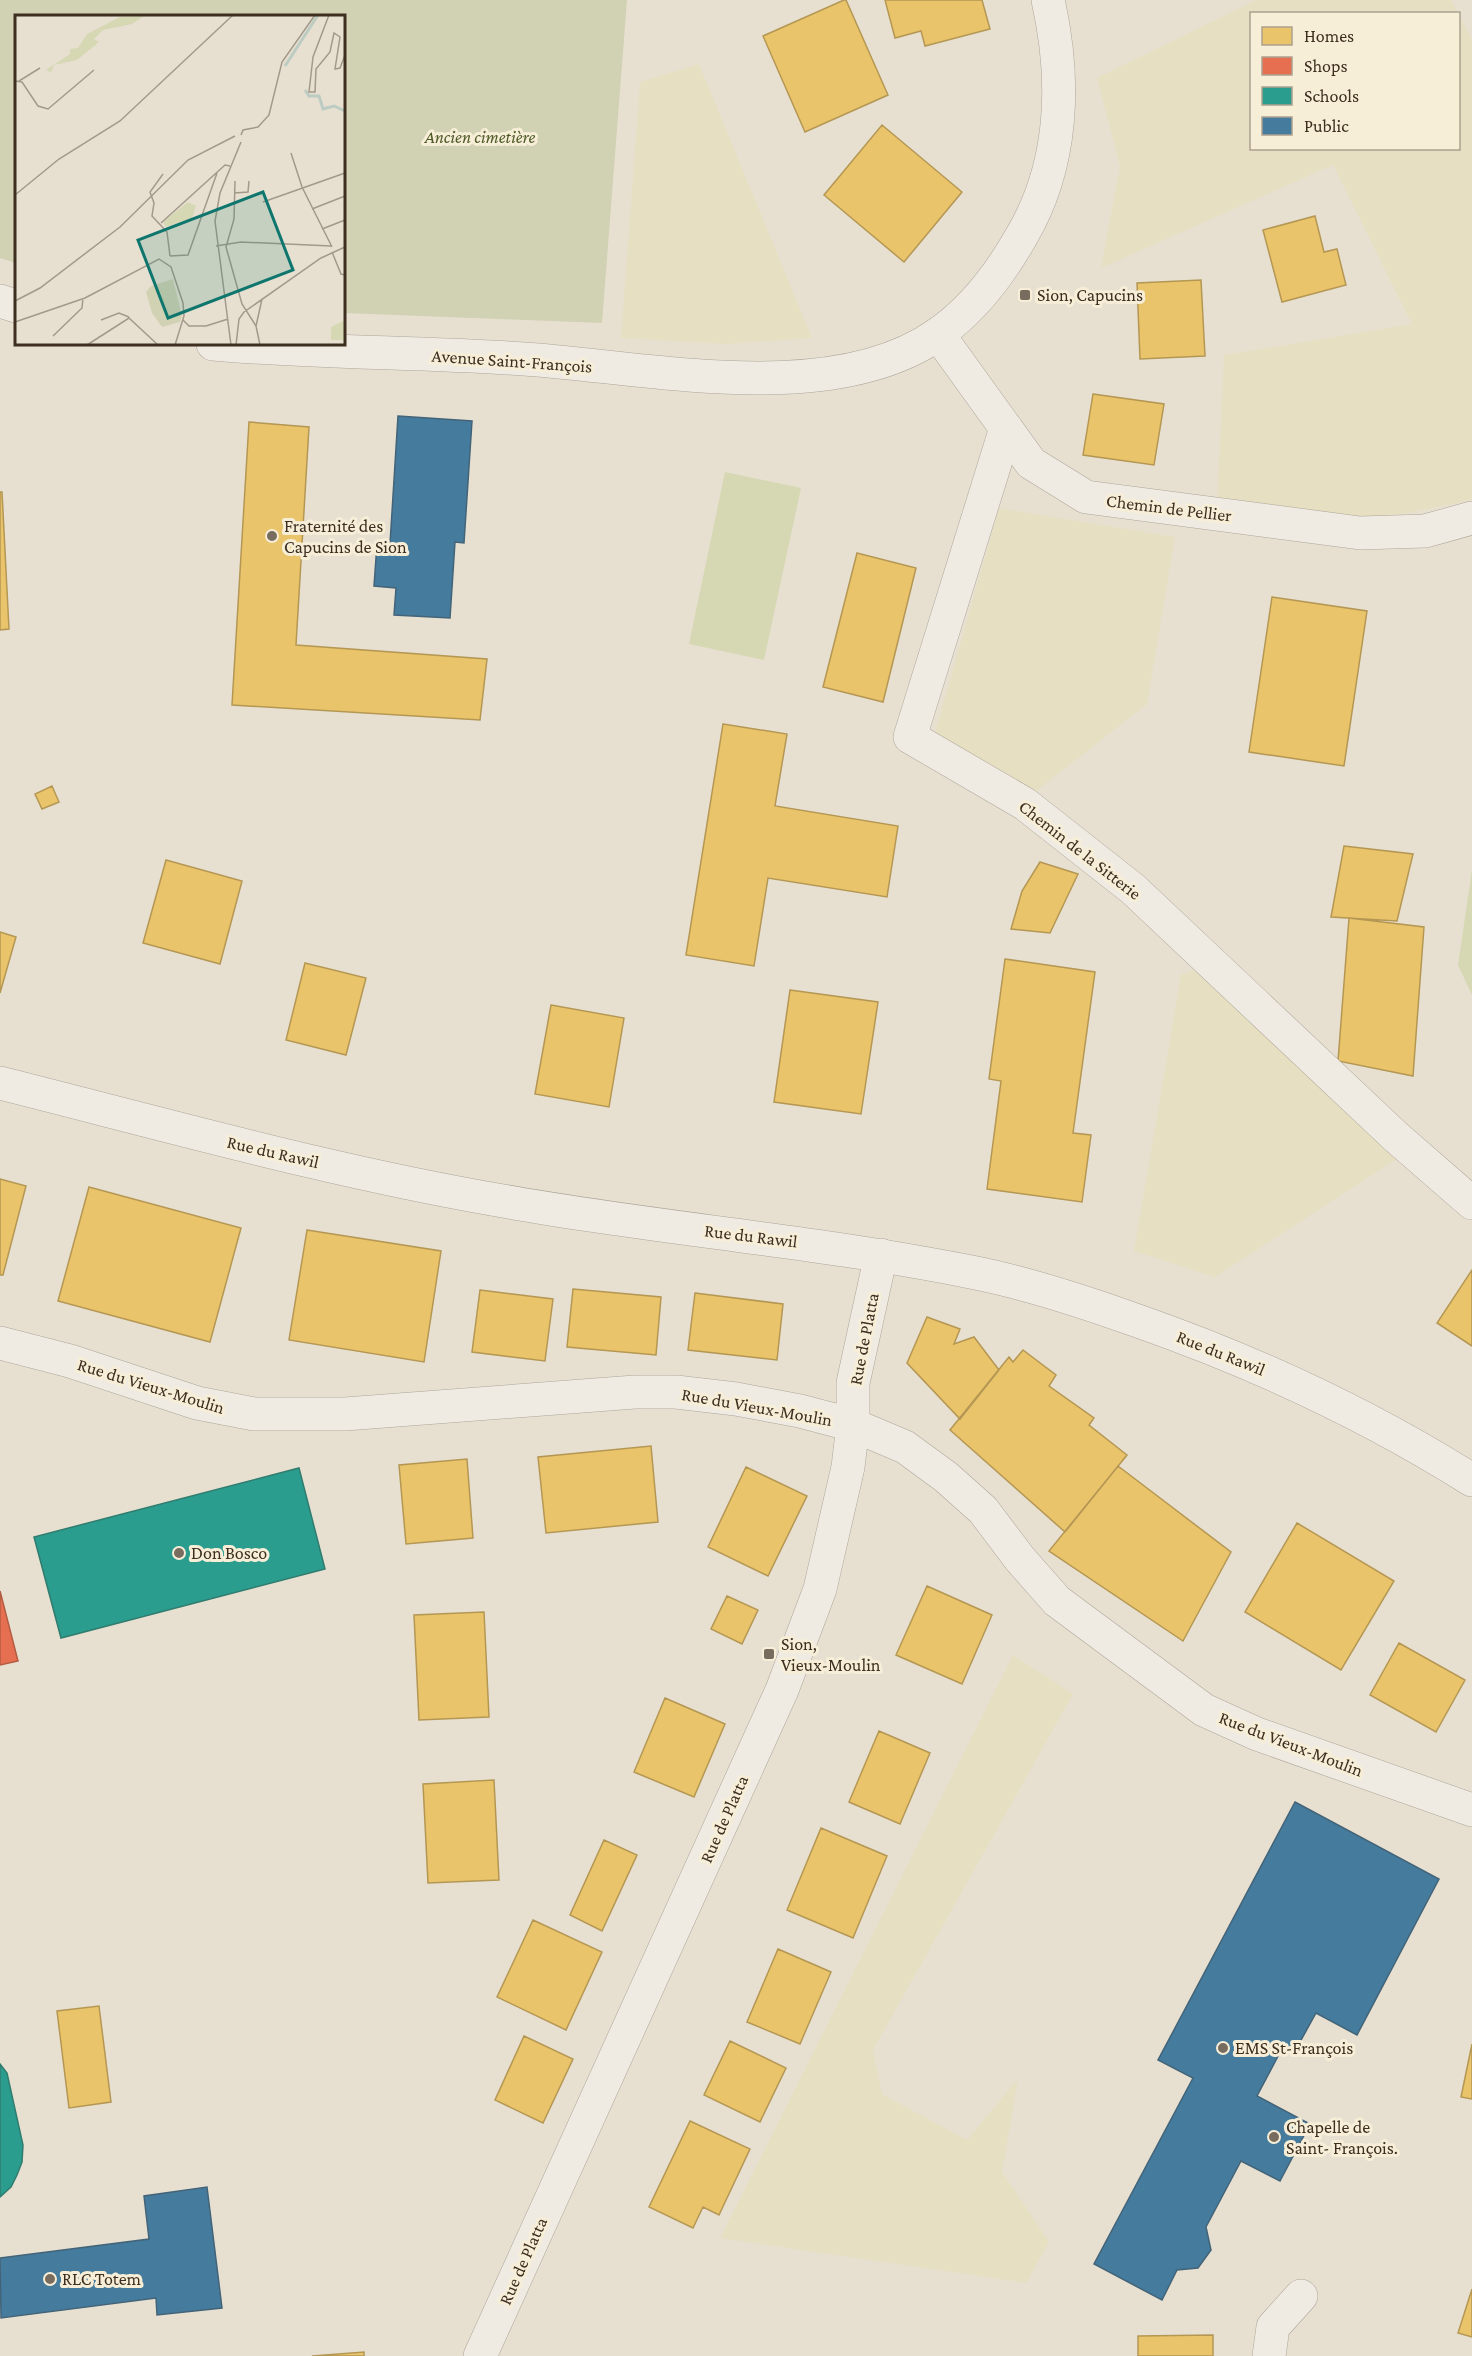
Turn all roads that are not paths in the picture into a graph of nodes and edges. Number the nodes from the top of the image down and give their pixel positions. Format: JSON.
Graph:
{"nodes":[{"id":1,"x":1048,"y":0,"type":"edge"},
{"id":2,"x":0,"y":302,"type":"edge"},
{"id":3,"x":15,"y":306,"type":"edge"},
{"id":4,"x":938,"y":334,"type":"junction"},
{"id":5,"x":224,"y":345,"type":"edge"},
{"id":6,"x":1006,"y":428,"type":"junction"},
{"id":7,"x":1472,"y":518,"type":"edge"},
{"id":8,"x":0,"y":1083,"type":"edge"},
{"id":9,"x":1472,"y":1203,"type":"edge"},
{"id":10,"x":881,"y":1255,"type":"junction"},
{"id":11,"x":0,"y":1343,"type":"edge"},
{"id":12,"x":853,"y":1425,"type":"junction"},
{"id":13,"x":1472,"y":1480,"type":"edge"},
{"id":14,"x":1472,"y":1810,"type":"edge"},
{"id":15,"x":1300,"y":2296,"type":"dead end"},
{"id":16,"x":480,"y":2356,"type":"edge"},
{"id":17,"x":1269,"y":2356,"type":"edge"}],
"edges":[{"from":1,"to":4,"type":"street","name":"Avenue Saint-François"},
{"from":2,"to":3,"type":"street"},
{"from":4,"to":5,"type":"street","name":"Avenue Saint-François"},
{"from":4,"to":6,"type":"street","name":"Chemin de Pellier"},
{"from":6,"to":7,"type":"street","name":"Chemin de Pellier"},
{"from":6,"to":9,"type":"street","name":"Chemin de la Sitterie"},
{"from":8,"to":10,"type":"street","name":"Rue du Rawil"},
{"from":10,"to":12,"type":"street","name":"Rue de Platta"},
{"from":10,"to":13,"type":"street","name":"Rue du Rawil"},
{"from":11,"to":12,"type":"street","name":"Rue du Vieux-Moulin"},
{"from":12,"to":14,"type":"street","name":"Rue du Vieux-Moulin"},
{"from":12,"to":16,"type":"street","name":"Rue de Platta"},
{"from":15,"to":17,"type":"street"}]}
